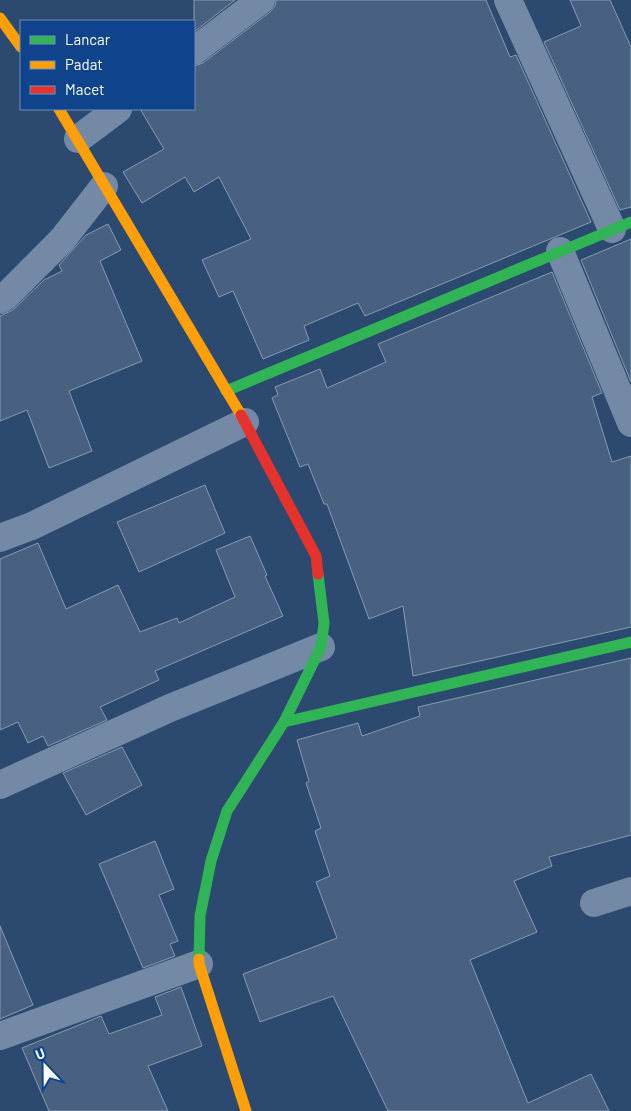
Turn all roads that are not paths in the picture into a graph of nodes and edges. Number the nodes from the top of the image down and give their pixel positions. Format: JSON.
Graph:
{"nodes":[{"id":1,"x":261,"y":0,"type":"edge"},
{"id":2,"x":508,"y":0,"type":"edge"},
{"id":3,"x":0,"y":18,"type":"edge"},
{"id":4,"x":20,"y":46,"type":"edge"},
{"id":5,"x":195,"y":50,"type":"edge"},
{"id":6,"x":60,"y":110,"type":"edge"},
{"id":7,"x":117,"y":110,"type":"edge"},
{"id":8,"x":78,"y":139,"type":"junction"},
{"id":9,"x":104,"y":186,"type":"junction"},
{"id":10,"x":621,"y":225,"type":"edge"},
{"id":11,"x":560,"y":250,"type":"junction"},
{"id":12,"x":0,"y":300,"type":"edge"},
{"id":13,"x":226,"y":391,"type":"junction"},
{"id":14,"x":245,"y":422,"type":"junction"},
{"id":15,"x":631,"y":423,"type":"edge"},
{"id":16,"x":0,"y":538,"type":"edge"},
{"id":17,"x":631,"y":642,"type":"edge"},
{"id":18,"x":321,"y":647,"type":"junction"},
{"id":19,"x":284,"y":722,"type":"junction"},
{"id":20,"x":0,"y":785,"type":"edge"},
{"id":21,"x":631,"y":890,"type":"edge"},
{"id":22,"x":594,"y":903,"type":"dead end"},
{"id":23,"x":200,"y":964,"type":"junction"},
{"id":24,"x":0,"y":1036,"type":"edge"},
{"id":25,"x":246,"y":1111,"type":"edge"}],
"edges":[{"from":1,"to":5,"type":"street"},
{"from":2,"to":10,"type":"street"},
{"from":3,"to":4,"type":"street"},
{"from":6,"to":8,"type":"street"},
{"from":7,"to":8,"type":"street"},
{"from":8,"to":9,"type":"street"},
{"from":9,"to":12,"type":"street"},
{"from":9,"to":13,"type":"street"},
{"from":10,"to":11,"type":"street"},
{"from":11,"to":13,"type":"street"},
{"from":11,"to":15,"type":"street"},
{"from":13,"to":14,"type":"street"},
{"from":14,"to":16,"type":"street"},
{"from":14,"to":18,"type":"street"},
{"from":17,"to":19,"type":"street"},
{"from":18,"to":19,"type":"street"},
{"from":18,"to":20,"type":"street"},
{"from":19,"to":23,"type":"street"},
{"from":21,"to":22,"type":"street"},
{"from":23,"to":24,"type":"street"},
{"from":23,"to":25,"type":"street"}]}
